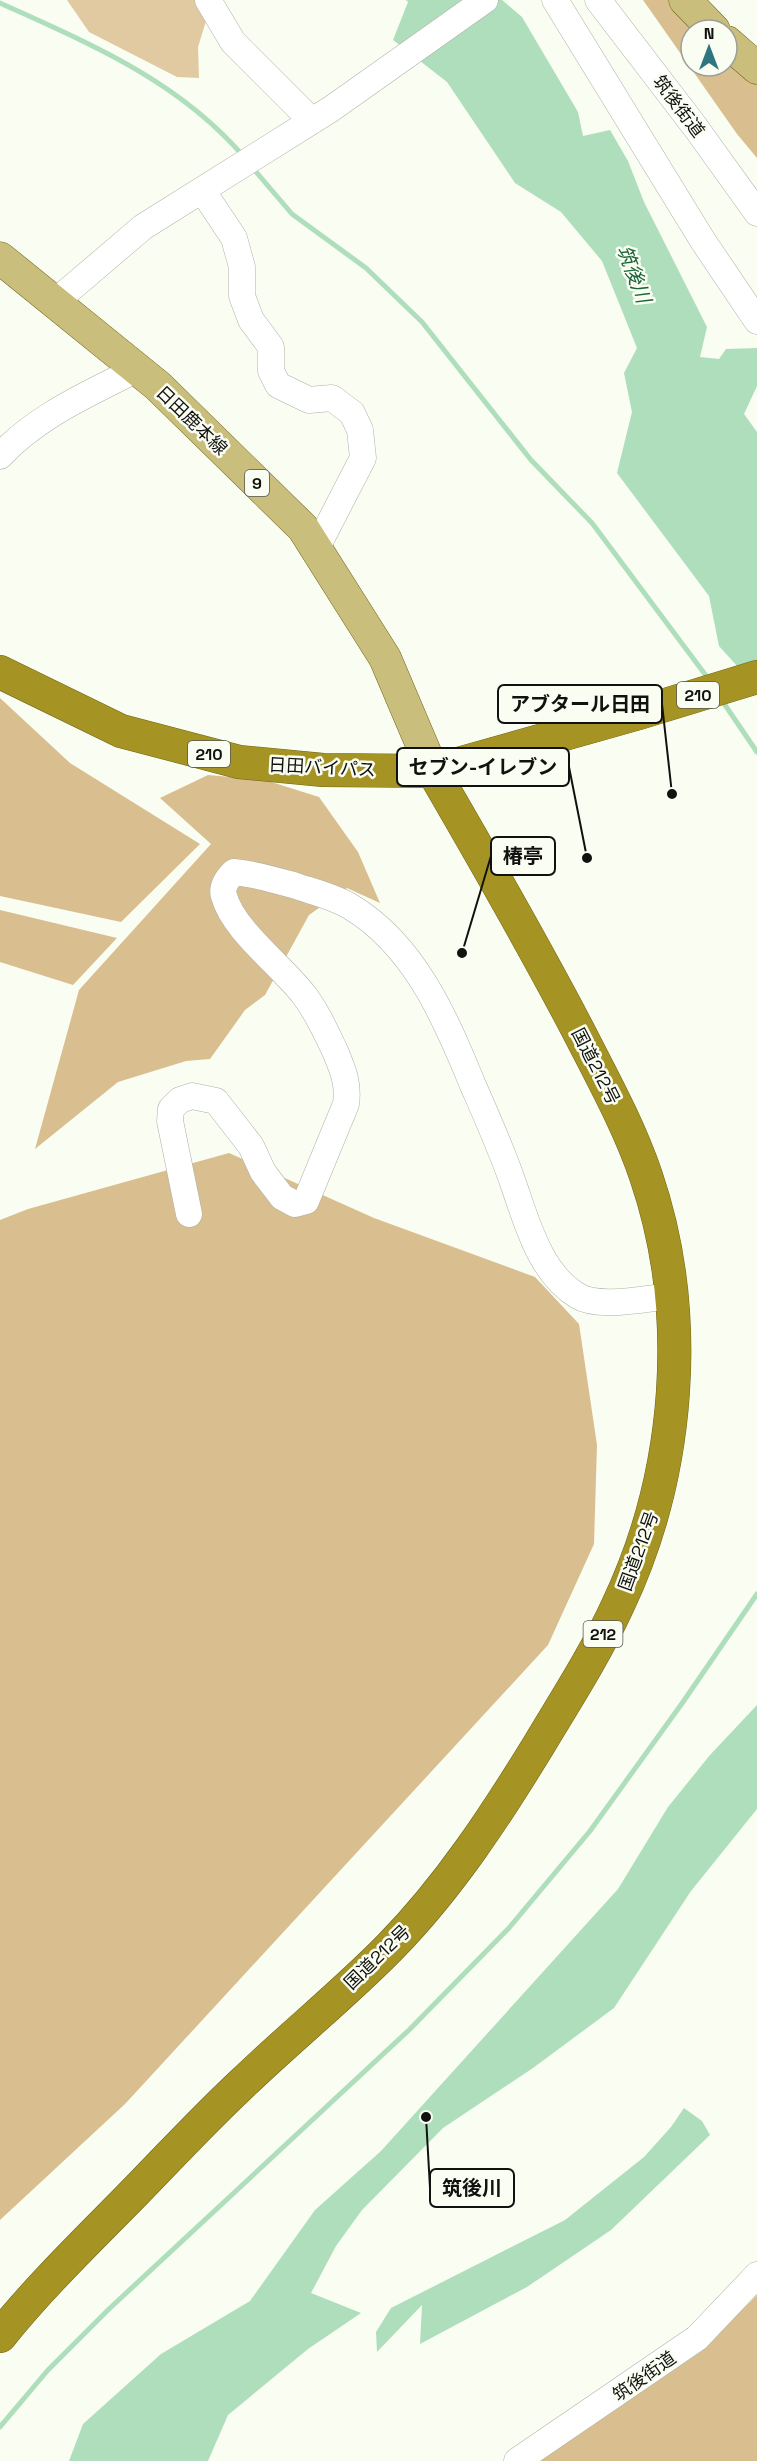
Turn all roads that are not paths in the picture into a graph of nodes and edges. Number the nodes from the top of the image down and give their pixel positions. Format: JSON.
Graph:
{"nodes":[{"id":1,"x":208,"y":0,"type":"edge"},
{"id":2,"x":485,"y":0,"type":"edge"},
{"id":3,"x":555,"y":0,"type":"edge"},
{"id":4,"x":598,"y":0,"type":"edge"},
{"id":5,"x":685,"y":0,"type":"edge"},
{"id":6,"x":702,"y":18,"type":"edge"},
{"id":7,"x":739,"y":53,"type":"edge"},
{"id":8,"x":757,"y":69,"type":"edge"},
{"id":9,"x":322,"y":115,"type":"junction"},
{"id":10,"x":202,"y":190,"type":"junction"},
{"id":11,"x":757,"y":213,"type":"edge"},
{"id":12,"x":0,"y":258,"type":"edge"},
{"id":13,"x":55,"y":302,"type":"junction"},
{"id":14,"x":757,"y":321,"type":"edge"},
{"id":15,"x":137,"y":369,"type":"junction"},
{"id":16,"x":0,"y":456,"type":"edge"},
{"id":17,"x":316,"y":549,"type":"junction"},
{"id":18,"x":0,"y":672,"type":"edge"},
{"id":19,"x":757,"y":677,"type":"edge"},
{"id":20,"x":434,"y":771,"type":"junction"},
{"id":21,"x":189,"y":1214,"type":"dead end"},
{"id":22,"x":672,"y":1296,"type":"junction"},
{"id":23,"x":757,"y":2275,"type":"edge"},
{"id":24,"x":0,"y":2336,"type":"edge"},
{"id":25,"x":517,"y":2461,"type":"edge"}],
"edges":[{"from":1,"to":9,"type":"street"},
{"from":2,"to":9,"type":"street"},
{"from":3,"to":14,"type":"street"},
{"from":4,"to":11,"type":"street","name":"筑後街道"},
{"from":5,"to":6,"type":"main road"},
{"from":7,"to":8,"type":"main road"},
{"from":9,"to":10,"type":"street"},
{"from":10,"to":13,"type":"street"},
{"from":10,"to":17,"type":"street"},
{"from":12,"to":13,"type":"main road","name":"日田鹿本線","number":"9"},
{"from":13,"to":15,"type":"main road","name":"日田鹿本線","number":"9"},
{"from":15,"to":16,"type":"street"},
{"from":15,"to":17,"type":"main road","name":"日田鹿本線","number":"9"},
{"from":17,"to":20,"type":"main road","name":"日田鹿本線","number":"9"},
{"from":18,"to":20,"type":"highway","name":"日田バイパス","number":"210"},
{"from":19,"to":20,"type":"highway","name":"日田バイパス","number":"210"},
{"from":20,"to":22,"type":"highway","name":"国道212号","number":"212"},
{"from":21,"to":22,"type":"street"},
{"from":22,"to":24,"type":"highway","name":"国道212号","number":"212"},
{"from":23,"to":25,"type":"street","name":"筑後街道"}]}
